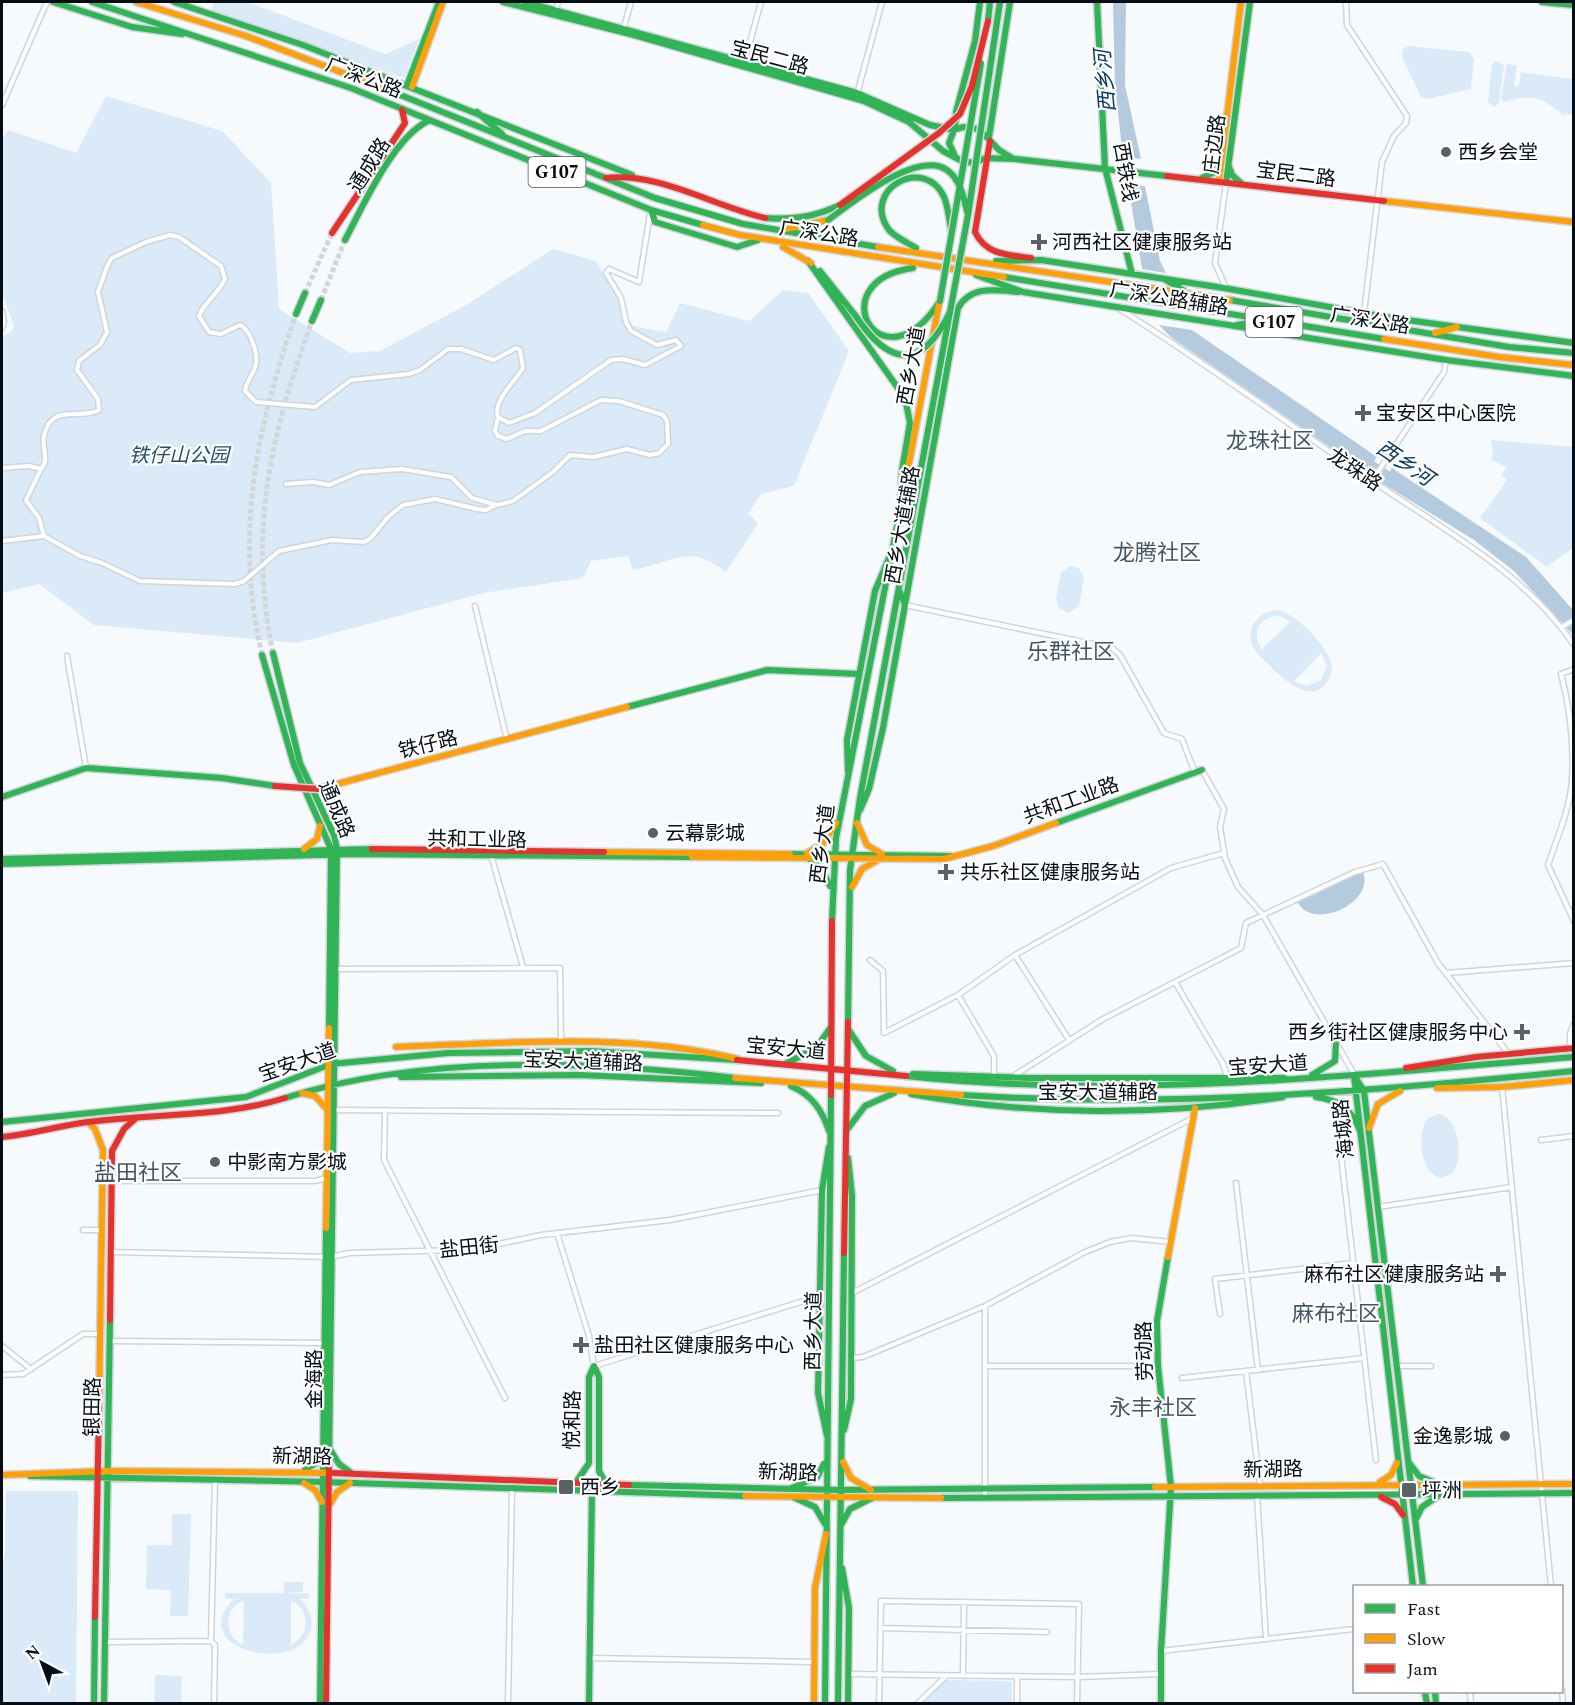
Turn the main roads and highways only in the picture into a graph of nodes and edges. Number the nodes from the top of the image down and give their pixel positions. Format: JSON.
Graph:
{"nodes":[{"id":1,"x":53,"y":2,"type":"edge"},
{"id":2,"x":92,"y":2,"type":"edge"},
{"id":3,"x":136,"y":2,"type":"edge"},
{"id":4,"x":174,"y":2,"type":"edge"},
{"id":5,"x":439,"y":2,"type":"edge"},
{"id":6,"x":443,"y":2,"type":"edge"},
{"id":7,"x":502,"y":2,"type":"edge"},
{"id":8,"x":525,"y":2,"type":"edge"},
{"id":9,"x":980,"y":2,"type":"edge"},
{"id":10,"x":990,"y":2,"type":"edge"},
{"id":11,"x":1000,"y":2,"type":"edge"},
{"id":12,"x":1010,"y":2,"type":"edge"},
{"id":13,"x":1097,"y":2,"type":"edge"},
{"id":14,"x":1241,"y":2,"type":"edge"},
{"id":15,"x":1250,"y":2,"type":"edge"},
{"id":16,"x":1542,"y":2,"type":"edge"},
{"id":17,"x":1574,"y":5,"type":"edge"},
{"id":18,"x":988,"y":21,"type":"junction"},
{"id":19,"x":198,"y":35,"type":"junction"},
{"id":20,"x":744,"y":65,"type":"junction"},
{"id":21,"x":409,"y":86,"type":"junction"},
{"id":22,"x":857,"y":95,"type":"junction"},
{"id":23,"x":401,"y":109,"type":"junction"},
{"id":24,"x":477,"y":112,"type":"junction"},
{"id":25,"x":956,"y":112,"type":"junction"},
{"id":26,"x":431,"y":121,"type":"junction"},
{"id":27,"x":938,"y":128,"type":"junction"},
{"id":28,"x":954,"y":130,"type":"junction"},
{"id":29,"x":507,"y":139,"type":"junction"},
{"id":30,"x":989,"y":139,"type":"junction"},
{"id":31,"x":986,"y":158,"type":"junction"},
{"id":32,"x":958,"y":159,"type":"junction"},
{"id":33,"x":1015,"y":159,"type":"junction"},
{"id":34,"x":1225,"y":161,"type":"junction"},
{"id":35,"x":1105,"y":168,"type":"junction"},
{"id":36,"x":636,"y":176,"type":"junction"},
{"id":37,"x":601,"y":178,"type":"junction"},
{"id":38,"x":1197,"y":179,"type":"junction"},
{"id":39,"x":1222,"y":182,"type":"junction"},
{"id":40,"x":1248,"y":185,"type":"junction"},
{"id":41,"x":651,"y":210,"type":"junction"},
{"id":42,"x":968,"y":215,"type":"junction"},
{"id":43,"x":1574,"y":222,"type":"edge"},
{"id":44,"x":765,"y":229,"type":"junction"},
{"id":45,"x":332,"y":233,"type":"tunnel mouth"},
{"id":46,"x":951,"y":234,"type":"junction"},
{"id":47,"x":345,"y":240,"type":"tunnel mouth"},
{"id":48,"x":759,"y":240,"type":"junction"},
{"id":49,"x":773,"y":243,"type":"junction"},
{"id":50,"x":929,"y":252,"type":"junction"},
{"id":51,"x":1041,"y":260,"type":"junction"},
{"id":52,"x":808,"y":261,"type":"junction"},
{"id":53,"x":979,"y":262,"type":"junction"},
{"id":54,"x":927,"y":266,"type":"junction"},
{"id":55,"x":1132,"y":274,"type":"junction"},
{"id":56,"x":976,"y":275,"type":"junction"},
{"id":57,"x":1164,"y":279,"type":"junction"},
{"id":58,"x":1023,"y":292,"type":"junction"},
{"id":59,"x":1186,"y":292,"type":"junction"},
{"id":60,"x":305,"y":293,"type":"tunnel mouth"},
{"id":61,"x":321,"y":300,"type":"tunnel mouth"},
{"id":62,"x":940,"y":301,"type":"junction"},
{"id":63,"x":950,"y":312,"type":"junction"},
{"id":64,"x":296,"y":314,"type":"tunnel mouth"},
{"id":65,"x":1265,"y":320,"type":"junction"},
{"id":66,"x":312,"y":321,"type":"tunnel mouth"},
{"id":67,"x":1237,"y":325,"type":"junction"},
{"id":68,"x":1457,"y":327,"type":"junction"},
{"id":69,"x":1294,"y":333,"type":"junction"},
{"id":70,"x":1432,"y":334,"type":"junction"},
{"id":71,"x":1574,"y":343,"type":"edge"},
{"id":72,"x":1574,"y":353,"type":"edge"},
{"id":73,"x":1574,"y":364,"type":"edge"},
{"id":74,"x":1574,"y":376,"type":"edge"},
{"id":75,"x":900,"y":513,"type":"junction"},
{"id":76,"x":893,"y":548,"type":"junction"},
{"id":77,"x":900,"y":590,"type":"junction"},
{"id":78,"x":905,"y":605,"type":"junction"},
{"id":79,"x":273,"y":653,"type":"tunnel mouth"},
{"id":80,"x":262,"y":655,"type":"tunnel mouth"},
{"id":81,"x":860,"y":675,"type":"junction"},
{"id":82,"x":1198,"y":771,"type":"road end"},
{"id":83,"x":848,"y":777,"type":"junction"},
{"id":84,"x":2,"y":797,"type":"edge"},
{"id":85,"x":840,"y":814,"type":"junction"},
{"id":86,"x":856,"y":818,"type":"junction"},
{"id":87,"x":319,"y":822,"type":"junction"},
{"id":88,"x":302,"y":850,"type":"junction"},
{"id":89,"x":334,"y":852,"type":"junction"},
{"id":90,"x":807,"y":855,"type":"junction"},
{"id":91,"x":835,"y":855,"type":"junction"},
{"id":92,"x":852,"y":855,"type":"junction"},
{"id":93,"x":881,"y":856,"type":"junction"},
{"id":94,"x":2,"y":859,"type":"edge"},
{"id":95,"x":2,"y":864,"type":"edge"},
{"id":96,"x":832,"y":890,"type":"junction"},
{"id":97,"x":850,"y":893,"type":"junction"},
{"id":98,"x":833,"y":1024,"type":"junction"},
{"id":99,"x":847,"y":1025,"type":"junction"},
{"id":100,"x":1336,"y":1044,"type":"road end"},
{"id":101,"x":396,"y":1047,"type":"dead end"},
{"id":102,"x":1572,"y":1048,"type":"edge"},
{"id":103,"x":331,"y":1055,"type":"junction"},
{"id":104,"x":1574,"y":1057,"type":"edge"},
{"id":105,"x":742,"y":1061,"type":"junction"},
{"id":106,"x":331,"y":1064,"type":"junction"},
{"id":107,"x":786,"y":1064,"type":"junction"},
{"id":108,"x":832,"y":1068,"type":"junction"},
{"id":109,"x":846,"y":1070,"type":"junction"},
{"id":110,"x":1574,"y":1071,"type":"edge"},
{"id":111,"x":1376,"y":1073,"type":"junction"},
{"id":112,"x":902,"y":1074,"type":"junction"},
{"id":113,"x":1354,"y":1075,"type":"junction"},
{"id":114,"x":382,"y":1076,"type":"junction"},
{"id":115,"x":1304,"y":1078,"type":"junction"},
{"id":116,"x":1574,"y":1080,"type":"edge"},
{"id":117,"x":782,"y":1083,"type":"junction"},
{"id":118,"x":331,"y":1084,"type":"junction"},
{"id":119,"x":832,"y":1087,"type":"junction"},
{"id":120,"x":845,"y":1088,"type":"junction"},
{"id":121,"x":1412,"y":1088,"type":"junction"},
{"id":122,"x":1364,"y":1091,"type":"junction"},
{"id":123,"x":900,"y":1092,"type":"junction"},
{"id":124,"x":1355,"y":1092,"type":"junction"},
{"id":125,"x":297,"y":1094,"type":"junction"},
{"id":126,"x":1297,"y":1095,"type":"junction"},
{"id":127,"x":1195,"y":1108,"type":"junction"},
{"id":128,"x":330,"y":1110,"type":"junction"},
{"id":129,"x":135,"y":1119,"type":"junction"},
{"id":130,"x":2,"y":1122,"type":"edge"},
{"id":131,"x":88,"y":1122,"type":"junction"},
{"id":132,"x":1369,"y":1128,"type":"junction"},
{"id":133,"x":1360,"y":1131,"type":"junction"},
{"id":134,"x":844,"y":1134,"type":"junction"},
{"id":135,"x":831,"y":1136,"type":"junction"},
{"id":136,"x":2,"y":1137,"type":"edge"},
{"id":137,"x":103,"y":1150,"type":"junction"},
{"id":138,"x":112,"y":1151,"type":"junction"},
{"id":139,"x":827,"y":1437,"type":"junction"},
{"id":140,"x":840,"y":1443,"type":"junction"},
{"id":141,"x":327,"y":1448,"type":"junction"},
{"id":142,"x":840,"y":1452,"type":"junction"},
{"id":143,"x":827,"y":1454,"type":"junction"},
{"id":144,"x":1398,"y":1458,"type":"junction"},
{"id":145,"x":1408,"y":1459,"type":"junction"},
{"id":146,"x":99,"y":1470,"type":"junction"},
{"id":147,"x":108,"y":1470,"type":"junction"},
{"id":148,"x":300,"y":1472,"type":"junction"},
{"id":149,"x":327,"y":1472,"type":"junction"},
{"id":150,"x":352,"y":1473,"type":"junction"},
{"id":151,"x":2,"y":1475,"type":"edge"},
{"id":152,"x":98,"y":1479,"type":"junction"},
{"id":153,"x":108,"y":1480,"type":"junction"},
{"id":154,"x":577,"y":1481,"type":"junction"},
{"id":155,"x":300,"y":1482,"type":"junction"},
{"id":156,"x":327,"y":1482,"type":"junction"},
{"id":157,"x":604,"y":1482,"type":"junction"},
{"id":158,"x":352,"y":1483,"type":"junction"},
{"id":159,"x":1373,"y":1484,"type":"junction"},
{"id":160,"x":1401,"y":1484,"type":"junction"},
{"id":161,"x":1411,"y":1484,"type":"junction"},
{"id":162,"x":1440,"y":1484,"type":"junction"},
{"id":163,"x":1574,"y":1484,"type":"edge"},
{"id":164,"x":1171,"y":1487,"type":"junction"},
{"id":165,"x":792,"y":1488,"type":"junction"},
{"id":166,"x":592,"y":1490,"type":"junction"},
{"id":167,"x":826,"y":1490,"type":"junction"},
{"id":168,"x":840,"y":1490,"type":"junction"},
{"id":169,"x":871,"y":1490,"type":"junction"},
{"id":170,"x":985,"y":1492,"type":"junction"},
{"id":171,"x":1574,"y":1493,"type":"edge"},
{"id":172,"x":1373,"y":1494,"type":"junction"},
{"id":173,"x":1402,"y":1494,"type":"junction"},
{"id":174,"x":1412,"y":1494,"type":"junction"},
{"id":175,"x":1442,"y":1494,"type":"junction"},
{"id":176,"x":1171,"y":1495,"type":"junction"},
{"id":177,"x":793,"y":1497,"type":"junction"},
{"id":178,"x":826,"y":1498,"type":"junction"},
{"id":179,"x":872,"y":1498,"type":"junction"},
{"id":180,"x":840,"y":1499,"type":"junction"},
{"id":181,"x":326,"y":1506,"type":"junction"},
{"id":182,"x":1405,"y":1520,"type":"junction"},
{"id":183,"x":1415,"y":1523,"type":"junction"},
{"id":184,"x":826,"y":1529,"type":"junction"},
{"id":185,"x":839,"y":1532,"type":"junction"},
{"id":186,"x":839,"y":1554,"type":"junction"},
{"id":187,"x":1413,"y":1585,"type":"edge"},
{"id":188,"x":1423,"y":1585,"type":"edge"},
{"id":189,"x":94,"y":1704,"type":"edge"},
{"id":190,"x":104,"y":1704,"type":"edge"},
{"id":191,"x":320,"y":1704,"type":"edge"},
{"id":192,"x":326,"y":1704,"type":"edge"},
{"id":193,"x":589,"y":1704,"type":"edge"},
{"id":194,"x":814,"y":1704,"type":"edge"},
{"id":195,"x":825,"y":1704,"type":"edge"},
{"id":196,"x":838,"y":1704,"type":"edge"},
{"id":197,"x":848,"y":1704,"type":"edge"},
{"id":198,"x":1161,"y":1704,"type":"edge"}],
"edges":[{"from":1,"to":19,"type":"main road"},
{"from":2,"to":19,"type":"main road","name":"广深公路","number":"G107"},
{"from":3,"to":29,"type":"main road","name":"广深公路","number":"G107"},
{"from":4,"to":21,"type":"main road"},
{"from":5,"to":21,"type":"main road"},
{"from":6,"to":21,"type":"main road"},
{"from":7,"to":20,"type":"main road","name":"宝民二路"},
{"from":8,"to":20,"type":"main road","name":"宝民二路"},
{"from":9,"to":25,"type":"main road"},
{"from":10,"to":18,"type":"main road","name":"西乡大道"},
{"from":11,"to":42,"type":"main road","name":"西乡大道","bridge":true},
{"from":12,"to":30,"type":"main road"},
{"from":13,"to":35,"type":"main road","name":"西铁线"},
{"from":14,"to":34,"type":"main road","name":"庄边路"},
{"from":15,"to":34,"type":"main road","name":"庄边路"},
{"from":16,"to":17,"type":"main road"},
{"from":18,"to":36,"type":"main road","bridge":true},
{"from":18,"to":46,"type":"main road","name":"西乡大道","bridge":true},
{"from":19,"to":23,"type":"main road","name":"广深公路","number":"G107"},
{"from":20,"to":22,"type":"main road","name":"宝民二路"},
{"from":21,"to":24,"type":"main road"},
{"from":22,"to":27,"type":"main road","name":"宝民二路"},
{"from":22,"to":32,"type":"main road","name":"宝民二路"},
{"from":23,"to":26,"type":"main road","name":"广深公路","number":"G107"},
{"from":23,"to":45,"type":"main road","name":"通成路"},
{"from":24,"to":29,"type":"main road"},
{"from":24,"to":36,"type":"main road"},
{"from":25,"to":27,"type":"main road"},
{"from":25,"to":28,"type":"main road"},
{"from":26,"to":41,"type":"main road","name":"广深公路","number":"G107"},
{"from":26,"to":47,"type":"main road","name":"通成路"},
{"from":27,"to":28,"type":"main road","name":"宝民二路"},
{"from":28,"to":30,"type":"main road","name":"宝民二路"},
{"from":28,"to":32,"type":"main road"},
{"from":29,"to":37,"type":"main road","name":"广深公路","number":"G107"},
{"from":30,"to":31,"type":"main road"},
{"from":30,"to":33,"type":"main road","name":"宝民二路"},
{"from":31,"to":32,"type":"main road","name":"宝民二路"},
{"from":31,"to":33,"type":"main road","name":"宝民二路"},
{"from":31,"to":51,"type":"main road"},
{"from":33,"to":35,"type":"main road","name":"宝民二路"},
{"from":34,"to":38,"type":"main road"},
{"from":34,"to":39,"type":"main road","name":"庄边路"},
{"from":34,"to":40,"type":"main road"},
{"from":35,"to":38,"type":"main road","name":"宝民二路"},
{"from":35,"to":55,"type":"main road","name":"西铁线"},
{"from":36,"to":37,"type":"main road"},
{"from":37,"to":44,"type":"main road","name":"广深公路","number":"G107"},
{"from":38,"to":39,"type":"main road","name":"宝民二路"},
{"from":39,"to":40,"type":"main road","name":"宝民二路"},
{"from":40,"to":43,"type":"main road","name":"宝民二路"},
{"from":41,"to":48,"type":"main road","name":"广深公路","number":"G107"},
{"from":41,"to":48,"type":"main road"},
{"from":42,"to":44,"type":"main road","bridge":true},
{"from":42,"to":63,"type":"main road","name":"西乡大道","bridge":true},
{"from":44,"to":50,"type":"main road","name":"广深公路","number":"G107"},
{"from":46,"to":50,"type":"main road","bridge":true},
{"from":46,"to":62,"type":"main road","name":"西乡大道","bridge":true},
{"from":48,"to":49,"type":"main road","name":"广深公路","number":"G107"},
{"from":49,"to":52,"type":"main road"},
{"from":49,"to":54,"type":"main road","name":"广深公路","number":"G107"},
{"from":50,"to":53,"type":"main road","name":"广深公路","number":"G107"},
{"from":51,"to":53,"type":"main road","name":"广深公路辅路"},
{"from":51,"to":55,"type":"main road","name":"广深公路辅路"},
{"from":52,"to":63,"type":"main road","bridge":true},
{"from":52,"to":75,"type":"main road"},
{"from":53,"to":59,"type":"main road","name":"广深公路","number":"G107"},
{"from":54,"to":56,"type":"main road","name":"广深公路","number":"G107"},
{"from":54,"to":62,"type":"main road"},
{"from":55,"to":57,"type":"main road","name":"广深公路辅路"},
{"from":56,"to":58,"type":"main road","name":"广深公路辅路"},
{"from":56,"to":65,"type":"main road","name":"广深公路","number":"G107"},
{"from":57,"to":59,"type":"main road"},
{"from":57,"to":68,"type":"main road","name":"广深公路辅路"},
{"from":58,"to":67,"type":"main road","name":"广深公路辅路"},
{"from":58,"to":78,"type":"main road","name":"西乡大道辅路"},
{"from":59,"to":70,"type":"main road","name":"广深公路","number":"G107"},
{"from":60,"to":64,"type":"main road"},
{"from":61,"to":66,"type":"main road"},
{"from":62,"to":75,"type":"main road","name":"西乡大道","bridge":true},
{"from":63,"to":77,"type":"main road","name":"西乡大道","bridge":true},
{"from":65,"to":67,"type":"main road"},
{"from":65,"to":69,"type":"main road"},
{"from":65,"to":73,"type":"main road","name":"广深公路","number":"G107"},
{"from":67,"to":69,"type":"main road","name":"广深公路辅路"},
{"from":68,"to":70,"type":"main road"},
{"from":68,"to":71,"type":"main road","name":"广深公路辅路"},
{"from":69,"to":74,"type":"main road","name":"广深公路辅路"},
{"from":70,"to":72,"type":"main road","name":"广深公路","number":"G107"},
{"from":75,"to":76,"type":"main road","name":"西乡大道"},
{"from":76,"to":81,"type":"main road","name":"西乡大道辅路"},
{"from":76,"to":83,"type":"main road","name":"西乡大道"},
{"from":77,"to":78,"type":"main road"},
{"from":77,"to":86,"type":"main road","name":"西乡大道"},
{"from":78,"to":86,"type":"main road","name":"西乡大道辅路"},
{"from":79,"to":89,"type":"main road","name":"通成路"},
{"from":80,"to":87,"type":"main road","name":"通成路"},
{"from":81,"to":83,"type":"main road","name":"西乡大道辅路"},
{"from":81,"to":84,"type":"main road","name":"铁仔路","bridge":true},
{"from":82,"to":93,"type":"main road","name":"共和工业路"},
{"from":83,"to":85,"type":"main road","name":"西乡大道"},
{"from":85,"to":90,"type":"main road"},
{"from":85,"to":91,"type":"main road","name":"西乡大道"},
{"from":86,"to":92,"type":"main road","name":"西乡大道"},
{"from":86,"to":93,"type":"main road"},
{"from":87,"to":88,"type":"main road"},
{"from":87,"to":89,"type":"main road","name":"通成路"},
{"from":88,"to":89,"type":"main road","name":"共和工业路"},
{"from":88,"to":94,"type":"main road","name":"共和工业路"},
{"from":89,"to":90,"type":"main road","name":"共和工业路"},
{"from":89,"to":90,"type":"main road","name":"共和工业路"},
{"from":89,"to":95,"type":"main road","name":"共和工业路"},
{"from":89,"to":103,"type":"main road","name":"通成路"},
{"from":89,"to":103,"type":"main road","name":"通成路"},
{"from":90,"to":91,"type":"main road","name":"共和工业路"},
{"from":90,"to":96,"type":"main road"},
{"from":91,"to":92,"type":"main road","name":"共和工业路"},
{"from":91,"to":96,"type":"main road","name":"西乡大道"},
{"from":92,"to":93,"type":"main road","name":"共和工业路"},
{"from":92,"to":97,"type":"main road","name":"西乡大道"},
{"from":93,"to":97,"type":"main road"},
{"from":96,"to":98,"type":"main road","name":"西乡大道"},
{"from":97,"to":99,"type":"main road","name":"西乡大道"},
{"from":98,"to":107,"type":"main road"},
{"from":98,"to":108,"type":"main road","name":"西乡大道"},
{"from":99,"to":109,"type":"main road","name":"西乡大道"},
{"from":99,"to":112,"type":"main road"},
{"from":100,"to":115,"type":"main road"},
{"from":101,"to":105,"type":"main road","name":"宝安大道辅路"},
{"from":102,"to":111,"type":"main road"},
{"from":103,"to":106,"type":"main road","name":"金海路"},
{"from":104,"to":111,"type":"main road","name":"宝安大道"},
{"from":105,"to":106,"type":"main road","name":"宝安大道"},
{"from":105,"to":107,"type":"main road","name":"宝安大道"},
{"from":106,"to":118,"type":"main road","name":"金海路"},
{"from":106,"to":130,"type":"main road","name":"宝安大道"},
{"from":107,"to":108,"type":"main road","name":"宝安大道"},
{"from":108,"to":109,"type":"main road","name":"宝安大道"},
{"from":108,"to":119,"type":"main road","name":"西乡大道"},
{"from":109,"to":112,"type":"main road","name":"宝安大道"},
{"from":109,"to":120,"type":"main road","name":"西乡大道"},
{"from":110,"to":121,"type":"main road","name":"宝安大道"},
{"from":111,"to":113,"type":"main road","name":"宝安大道"},
{"from":112,"to":115,"type":"main road","name":"宝安大道辅路"},
{"from":112,"to":115,"type":"main road","name":"宝安大道"},
{"from":113,"to":115,"type":"main road","name":"宝安大道"},
{"from":113,"to":122,"type":"main road","name":"海城路"},
{"from":113,"to":124,"type":"main road","name":"海城路"},
{"from":114,"to":117,"type":"main road","name":"宝安大道辅路"},
{"from":114,"to":117,"type":"main road","name":"宝安大道"},
{"from":114,"to":118,"type":"main road","name":"宝安大道"},
{"from":116,"to":121,"type":"main road"},
{"from":117,"to":119,"type":"main road","name":"宝安大道"},
{"from":117,"to":135,"type":"main road"},
{"from":118,"to":125,"type":"main road","name":"宝安大道"},
{"from":118,"to":128,"type":"main road","name":"金海路"},
{"from":119,"to":120,"type":"main road","name":"宝安大道"},
{"from":119,"to":135,"type":"main road","name":"西乡大道"},
{"from":120,"to":123,"type":"main road","name":"宝安大道"},
{"from":120,"to":134,"type":"main road","name":"西乡大道"},
{"from":121,"to":122,"type":"main road","name":"宝安大道"},
{"from":121,"to":132,"type":"main road"},
{"from":122,"to":124,"type":"main road","name":"宝安大道"},
{"from":122,"to":132,"type":"main road","name":"海城路"},
{"from":123,"to":126,"type":"main road","name":"宝安大道"},
{"from":123,"to":127,"type":"main road","name":"宝安大道辅路"},
{"from":123,"to":134,"type":"main road"},
{"from":124,"to":126,"type":"main road","name":"宝安大道"},
{"from":124,"to":133,"type":"main road","name":"海城路"},
{"from":125,"to":128,"type":"main road"},
{"from":125,"to":129,"type":"main road","name":"宝安大道"},
{"from":126,"to":127,"type":"main road","name":"宝安大道辅路"},
{"from":126,"to":133,"type":"main road"},
{"from":127,"to":164,"type":"main road","name":"劳动路"},
{"from":128,"to":141,"type":"main road","name":"金海路"},
{"from":129,"to":131,"type":"main road","name":"宝安大道"},
{"from":129,"to":138,"type":"main road"},
{"from":131,"to":136,"type":"main road","name":"宝安大道"},
{"from":131,"to":137,"type":"main road","name":"银田路"},
{"from":132,"to":145,"type":"main road","name":"海城路"},
{"from":133,"to":144,"type":"main road","name":"海城路"},
{"from":134,"to":140,"type":"main road","name":"西乡大道"},
{"from":134,"to":140,"type":"main road"},
{"from":135,"to":139,"type":"main road","name":"西乡大道"},
{"from":135,"to":139,"type":"main road"},
{"from":137,"to":138,"type":"main road"},
{"from":137,"to":146,"type":"main road","name":"银田路"},
{"from":138,"to":147,"type":"main road","name":"银田路"},
{"from":139,"to":143,"type":"main road","name":"西乡大道"},
{"from":140,"to":142,"type":"main road","name":"西乡大道"},
{"from":141,"to":148,"type":"main road"},
{"from":141,"to":149,"type":"main road","name":"金海路"},
{"from":141,"to":150,"type":"main road"},
{"from":142,"to":168,"type":"main road","name":"西乡大道"},
{"from":142,"to":169,"type":"main road"},
{"from":143,"to":165,"type":"main road"},
{"from":143,"to":167,"type":"main road","name":"西乡大道"},
{"from":144,"to":159,"type":"main road"},
{"from":144,"to":160,"type":"main road","name":"海城路"},
{"from":145,"to":161,"type":"main road","name":"海城路"},
{"from":145,"to":162,"type":"main road"},
{"from":146,"to":147,"type":"main road","name":"新湖路"},
{"from":146,"to":151,"type":"main road","name":"新湖路"},
{"from":146,"to":152,"type":"main road","name":"银田路"},
{"from":147,"to":148,"type":"main road","name":"新湖路"},
{"from":147,"to":153,"type":"main road","name":"银田路"},
{"from":148,"to":149,"type":"main road","name":"新湖路"},
{"from":149,"to":150,"type":"main road","name":"新湖路"},
{"from":149,"to":156,"type":"main road","name":"金海路"},
{"from":150,"to":154,"type":"main road","name":"新湖路"},
{"from":151,"to":152,"type":"main road","name":"新湖路"},
{"from":152,"to":153,"type":"main road","name":"新湖路"},
{"from":152,"to":189,"type":"main road","name":"银田路"},
{"from":153,"to":155,"type":"main road","name":"新湖路"},
{"from":153,"to":190,"type":"main road","name":"银田路"},
{"from":154,"to":157,"type":"main road","name":"新湖路"},
{"from":154,"to":157,"type":"main road","name":"悦和路"},
{"from":155,"to":156,"type":"main road","name":"新湖路"},
{"from":155,"to":181,"type":"main road"},
{"from":156,"to":158,"type":"main road","name":"新湖路"},
{"from":156,"to":181,"type":"main road","name":"金海路"},
{"from":157,"to":165,"type":"main road","name":"新湖路"},
{"from":158,"to":166,"type":"main road","name":"新湖路"},
{"from":158,"to":181,"type":"main road"},
{"from":159,"to":160,"type":"main road","name":"新湖路"},
{"from":159,"to":164,"type":"main road","name":"新湖路"},
{"from":160,"to":161,"type":"main road","name":"新湖路"},
{"from":160,"to":173,"type":"main road","name":"海城路"},
{"from":161,"to":162,"type":"main road","name":"新湖路"},
{"from":161,"to":174,"type":"main road","name":"海城路"},
{"from":162,"to":163,"type":"main road","name":"新湖路"},
{"from":164,"to":170,"type":"main road","name":"新湖路"},
{"from":164,"to":176,"type":"main road","name":"劳动路"},
{"from":165,"to":167,"type":"main road","name":"新湖路"},
{"from":166,"to":177,"type":"main road","name":"新湖路"},
{"from":166,"to":193,"type":"main road"},
{"from":167,"to":168,"type":"main road","name":"新湖路"},
{"from":167,"to":178,"type":"main road","name":"西乡大道"},
{"from":168,"to":169,"type":"main road","name":"新湖路"},
{"from":168,"to":180,"type":"main road","name":"西乡大道"},
{"from":169,"to":170,"type":"main road","name":"新湖路"},
{"from":170,"to":176,"type":"main road","name":"新湖路"},
{"from":170,"to":179,"type":"main road","name":"新湖路"},
{"from":171,"to":175,"type":"main road","name":"新湖路"},
{"from":172,"to":173,"type":"main road","name":"新湖路"},
{"from":172,"to":176,"type":"main road","name":"新湖路"},
{"from":172,"to":182,"type":"main road"},
{"from":173,"to":174,"type":"main road","name":"新湖路"},
{"from":173,"to":182,"type":"main road","name":"海城路"},
{"from":174,"to":175,"type":"main road","name":"新湖路"},
{"from":174,"to":183,"type":"main road","name":"海城路"},
{"from":175,"to":183,"type":"main road"},
{"from":176,"to":198,"type":"main road","name":"劳动路"},
{"from":177,"to":178,"type":"main road","name":"新湖路"},
{"from":177,"to":184,"type":"main road"},
{"from":178,"to":180,"type":"main road","name":"新湖路"},
{"from":178,"to":184,"type":"main road","name":"西乡大道"},
{"from":179,"to":180,"type":"main road","name":"新湖路"},
{"from":179,"to":185,"type":"main road"},
{"from":180,"to":185,"type":"main road","name":"西乡大道"},
{"from":181,"to":191,"type":"main road","name":"金海路"},
{"from":181,"to":192,"type":"main road","name":"金海路"},
{"from":182,"to":187,"type":"main road","name":"海城路"},
{"from":183,"to":188,"type":"main road","name":"海城路"},
{"from":184,"to":194,"type":"main road"},
{"from":184,"to":195,"type":"main road","name":"西乡大道"},
{"from":185,"to":186,"type":"main road","name":"西乡大道"},
{"from":186,"to":196,"type":"main road","name":"西乡大道"},
{"from":186,"to":197,"type":"main road"}]}
